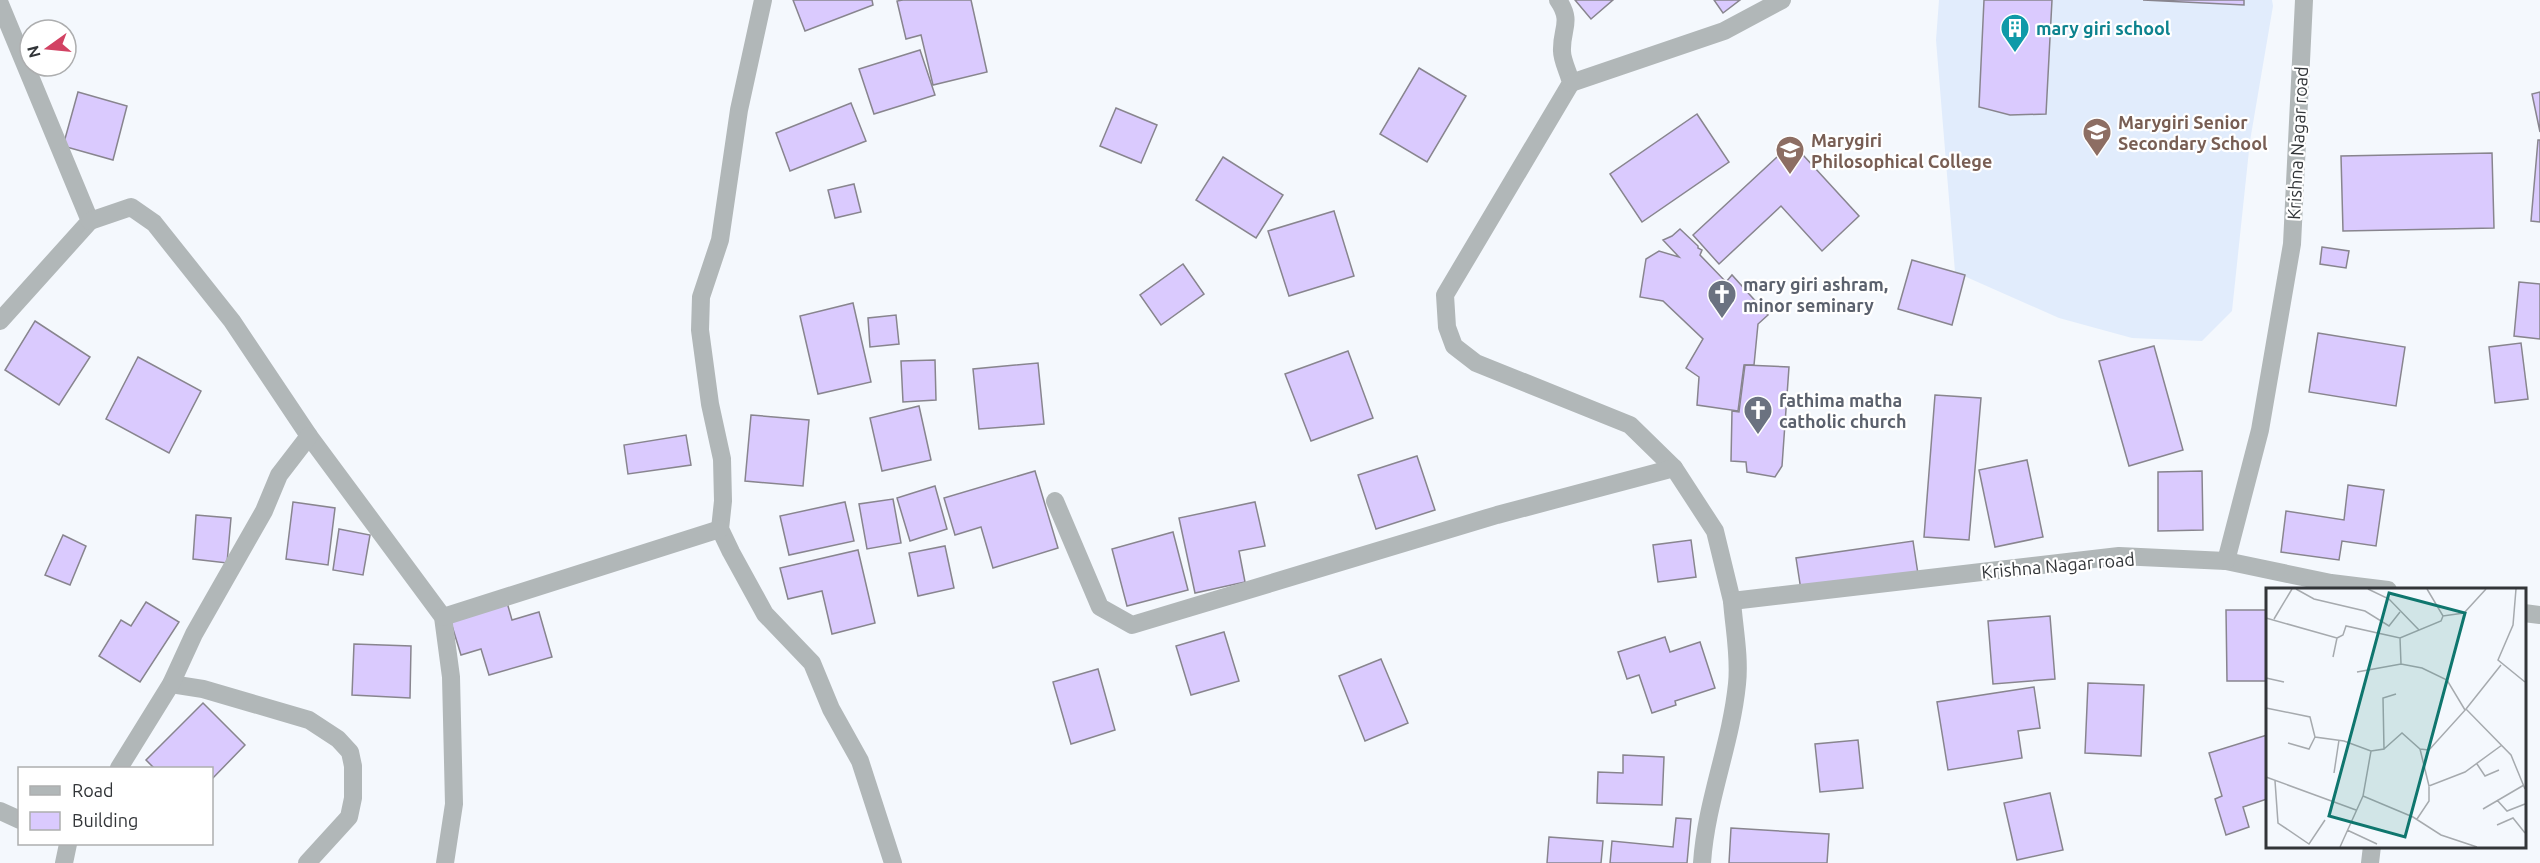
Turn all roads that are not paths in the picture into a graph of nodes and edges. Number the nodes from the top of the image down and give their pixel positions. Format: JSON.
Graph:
{"nodes":[{"id":1,"x":763,"y":0,"type":"edge"},
{"id":2,"x":1558,"y":0,"type":"edge"},
{"id":3,"x":1782,"y":0,"type":"edge"},
{"id":4,"x":2304,"y":0,"type":"edge"},
{"id":5,"x":0,"y":4,"type":"edge"},
{"id":6,"x":1571,"y":83,"type":"junction"},
{"id":7,"x":90,"y":221,"type":"junction"},
{"id":8,"x":0,"y":321,"type":"edge"},
{"id":9,"x":309,"y":436,"type":"junction"},
{"id":10,"x":1674,"y":468,"type":"junction"},
{"id":11,"x":1055,"y":501,"type":"dead end"},
{"id":12,"x":720,"y":529,"type":"junction"},
{"id":13,"x":2226,"y":561,"type":"junction"},
{"id":14,"x":2374,"y":588,"type":"edge"},
{"id":15,"x":1732,"y":602,"type":"junction"},
{"id":16,"x":2525,"y":613,"type":"edge"},
{"id":17,"x":2540,"y":615,"type":"edge"},
{"id":18,"x":443,"y":617,"type":"junction"},
{"id":19,"x":171,"y":684,"type":"junction"},
{"id":20,"x":120,"y":767,"type":"edge"},
{"id":21,"x":0,"y":811,"type":"edge"},
{"id":22,"x":18,"y":819,"type":"edge"},
{"id":23,"x":68,"y":845,"type":"edge"},
{"id":24,"x":2372,"y":848,"type":"edge"},
{"id":25,"x":64,"y":863,"type":"edge"},
{"id":26,"x":307,"y":863,"type":"edge"},
{"id":27,"x":445,"y":863,"type":"edge"},
{"id":28,"x":893,"y":863,"type":"edge"},
{"id":29,"x":1702,"y":863,"type":"edge"},
{"id":30,"x":2370,"y":863,"type":"edge"}],
"edges":[{"from":1,"to":12,"type":"street"},
{"from":2,"to":6,"type":"street"},
{"from":3,"to":6,"type":"street"},
{"from":4,"to":13,"type":"street","name":"Krishna Nagar road"},
{"from":5,"to":7,"type":"street"},
{"from":6,"to":10,"type":"street"},
{"from":7,"to":8,"type":"street"},
{"from":7,"to":9,"type":"street"},
{"from":9,"to":18,"type":"street"},
{"from":9,"to":19,"type":"street"},
{"from":10,"to":11,"type":"street"},
{"from":10,"to":15,"type":"street"},
{"from":12,"to":18,"type":"street"},
{"from":12,"to":28,"type":"street"},
{"from":13,"to":14,"type":"street"},
{"from":13,"to":15,"type":"street","name":"Krishna Nagar road"},
{"from":15,"to":29,"type":"street"},
{"from":16,"to":17,"type":"street"},
{"from":18,"to":27,"type":"street"},
{"from":19,"to":20,"type":"street"},
{"from":19,"to":26,"type":"street"},
{"from":21,"to":22,"type":"street"},
{"from":23,"to":25,"type":"street"},
{"from":24,"to":30,"type":"street"}]}
